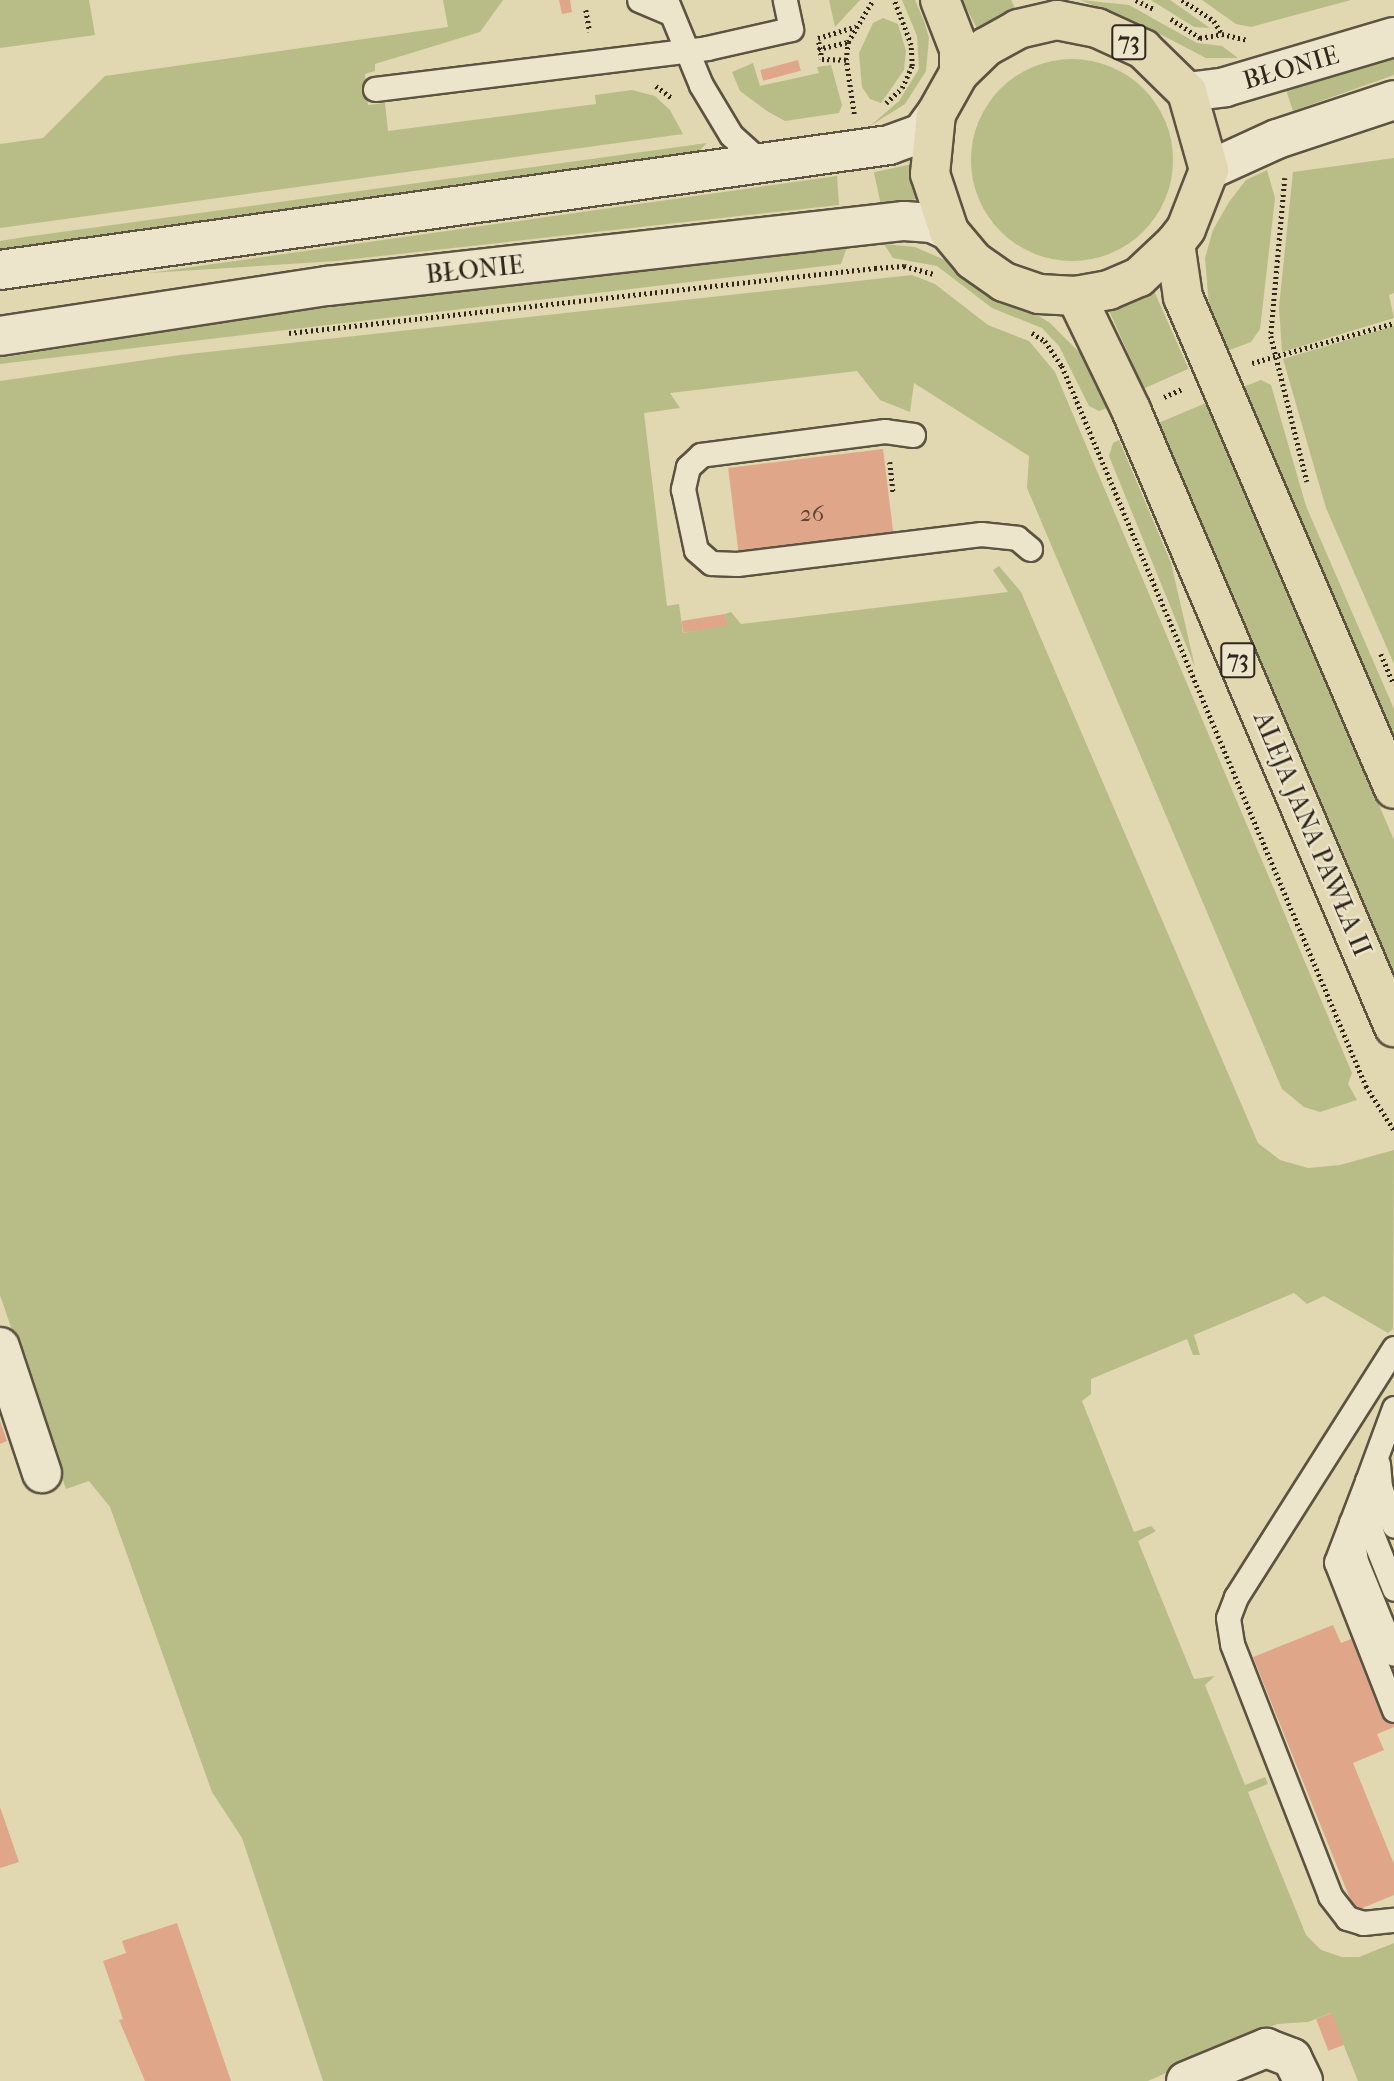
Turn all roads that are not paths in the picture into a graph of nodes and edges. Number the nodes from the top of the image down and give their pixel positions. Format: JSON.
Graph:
{"nodes":[{"id":1,"x":639,"y":0,"type":"edge"},
{"id":2,"x":785,"y":0,"type":"edge"},
{"id":3,"x":940,"y":0,"type":"edge"},
{"id":4,"x":672,"y":4,"type":"edge"},
{"id":5,"x":1049,"y":10,"type":"edge"},
{"id":6,"x":1394,"y":37,"type":"edge"},
{"id":7,"x":686,"y":50,"type":"junction"},
{"id":8,"x":959,"y":73,"type":"junction"},
{"id":9,"x":374,"y":89,"type":"dead end"},
{"id":10,"x":1187,"y":92,"type":"junction"},
{"id":11,"x":1394,"y":100,"type":"edge"},
{"id":12,"x":936,"y":114,"type":"junction"},
{"id":13,"x":763,"y":164,"type":"junction"},
{"id":14,"x":1209,"y":170,"type":"junction"},
{"id":15,"x":949,"y":231,"type":"junction"},
{"id":16,"x":1175,"y":243,"type":"junction"},
{"id":17,"x":0,"y":270,"type":"edge"},
{"id":18,"x":1076,"y":296,"type":"junction"},
{"id":19,"x":0,"y":336,"type":"edge"},
{"id":20,"x":913,"y":435,"type":"dead end"},
{"id":21,"x":1030,"y":549,"type":"dead end"},
{"id":22,"x":1394,"y":789,"type":"edge"},
{"id":23,"x":1394,"y":1027,"type":"edge"},
{"id":24,"x":0,"y":1348,"type":"edge"},
{"id":25,"x":1394,"y":1348,"type":"edge"},
{"id":26,"x":1394,"y":1409,"type":"edge"},
{"id":27,"x":1387,"y":1448,"type":"edge"},
{"id":28,"x":42,"y":1474,"type":"dead end"},
{"id":29,"x":1367,"y":1481,"type":"junction"},
{"id":30,"x":1350,"y":1516,"type":"junction"},
{"id":31,"x":1394,"y":1526,"type":"edge"},
{"id":32,"x":1394,"y":1589,"type":"edge"},
{"id":33,"x":1394,"y":1654,"type":"edge"},
{"id":34,"x":1394,"y":1710,"type":"edge"},
{"id":35,"x":1394,"y":1920,"type":"edge"},
{"id":36,"x":1301,"y":2076,"type":"edge"},
{"id":37,"x":1186,"y":2081,"type":"edge"}],
"edges":[{"from":1,"to":4,"type":"lane"},
{"from":2,"to":7,"type":"lane"},
{"from":3,"to":8,"type":"main road"},
{"from":4,"to":7,"type":"lane"},
{"from":5,"to":8,"type":"main road","number":"73"},
{"from":5,"to":10,"type":"main road","number":"73"},
{"from":6,"to":10,"type":"main road","name":"BŁONIE"},
{"from":7,"to":9,"type":"lane"},
{"from":7,"to":13,"type":"lane"},
{"from":8,"to":12,"type":"main road","number":"73"},
{"from":10,"to":14,"type":"main road","number":"73"},
{"from":11,"to":14,"type":"main road"},
{"from":12,"to":13,"type":"main road"},
{"from":12,"to":15,"type":"main road","number":"73"},
{"from":13,"to":17,"type":"main road"},
{"from":14,"to":16,"type":"main road","number":"73"},
{"from":15,"to":18,"type":"main road","number":"73"},
{"from":15,"to":19,"type":"main road","name":"BŁONIE"},
{"from":16,"to":18,"type":"main road","number":"73"},
{"from":16,"to":22,"type":"main road"},
{"from":18,"to":23,"type":"main road","name":"ALEJA JANA PAWŁA II","number":"73"},
{"from":20,"to":21,"type":"lane"},
{"from":24,"to":28,"type":"main road"},
{"from":25,"to":35,"type":"lane"},
{"from":26,"to":27,"type":"lane"},
{"from":27,"to":29,"type":"lane"},
{"from":27,"to":31,"type":"lane"},
{"from":29,"to":30,"type":"lane"},
{"from":29,"to":32,"type":"lane"},
{"from":30,"to":33,"type":"lane"},
{"from":30,"to":34,"type":"lane"},
{"from":36,"to":37,"type":"main road"}]}
